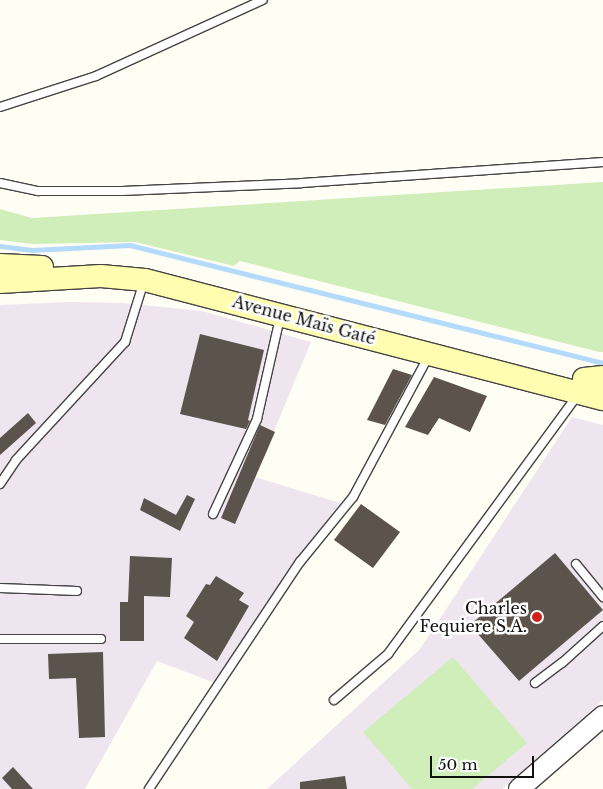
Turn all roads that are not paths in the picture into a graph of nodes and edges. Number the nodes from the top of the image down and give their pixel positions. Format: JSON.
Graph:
{"nodes":[{"id":1,"x":263,"y":0,"type":"edge"},
{"id":2,"x":0,"y":107,"type":"edge"},
{"id":3,"x":603,"y":162,"type":"edge"},
{"id":4,"x":0,"y":183,"type":"edge"},
{"id":5,"x":0,"y":265,"type":"edge"},
{"id":6,"x":145,"y":280,"type":"junction"},
{"id":7,"x":0,"y":282,"type":"edge"},
{"id":8,"x":281,"y":314,"type":"junction"},
{"id":9,"x":430,"y":354,"type":"junction"},
{"id":10,"x":593,"y":383,"type":"edge"},
{"id":11,"x":603,"y":399,"type":"edge"},
{"id":12,"x":0,"y":484,"type":"edge"},
{"id":13,"x":214,"y":514,"type":"dead end"},
{"id":14,"x":576,"y":564,"type":"dead end"},
{"id":15,"x":0,"y":588,"type":"edge"},
{"id":16,"x":77,"y":591,"type":"dead end"},
{"id":17,"x":603,"y":597,"type":"edge"},
{"id":18,"x":603,"y":626,"type":"edge"},
{"id":19,"x":0,"y":639,"type":"edge"},
{"id":20,"x":101,"y":639,"type":"dead end"},
{"id":21,"x":535,"y":683,"type":"dead end"},
{"id":22,"x":334,"y":700,"type":"dead end"},
{"id":23,"x":603,"y":716,"type":"edge"},
{"id":24,"x":149,"y":789,"type":"edge"},
{"id":25,"x":519,"y":789,"type":"edge"}],
"edges":[{"from":1,"to":2,"type":"lane"},
{"from":3,"to":4,"type":"lane"},
{"from":5,"to":10,"type":"main road","name":"Avenue Maïs Gaté"},
{"from":6,"to":7,"type":"main road","name":"Avenue Maïs Gaté"},
{"from":6,"to":8,"type":"main road","name":"Avenue Maïs Gaté"},
{"from":6,"to":12,"type":"lane"},
{"from":8,"to":9,"type":"main road","name":"Avenue Maïs Gaté"},
{"from":8,"to":13,"type":"lane"},
{"from":9,"to":10,"type":"main road","name":"Avenue Maïs Gaté"},
{"from":9,"to":24,"type":"lane"},
{"from":10,"to":11,"type":"main road","name":"Avenue Maïs Gaté"},
{"from":10,"to":22,"type":"lane"},
{"from":14,"to":17,"type":"lane"},
{"from":15,"to":16,"type":"lane"},
{"from":18,"to":21,"type":"lane"},
{"from":19,"to":20,"type":"lane"},
{"from":23,"to":25,"type":"street"}]}
